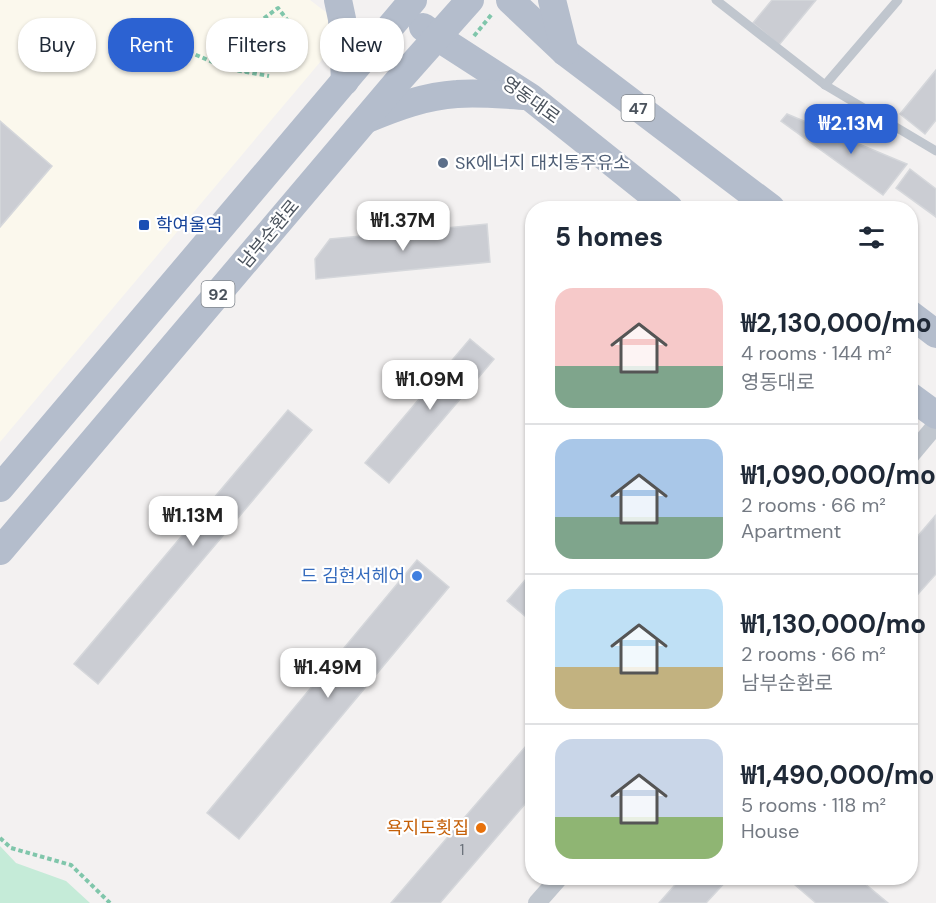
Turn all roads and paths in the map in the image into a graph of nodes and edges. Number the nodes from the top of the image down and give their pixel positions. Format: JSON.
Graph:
{"nodes":[{"id":1,"x":338,"y":0,"type":"edge"},
{"id":2,"x":470,"y":0,"type":"edge"},
{"id":3,"x":510,"y":0,"type":"edge"},
{"id":4,"x":552,"y":0,"type":"edge"},
{"id":5,"x":716,"y":0,"type":"edge"},
{"id":6,"x":898,"y":0,"type":"edge"},
{"id":7,"x":402,"y":4,"type":"edge"},
{"id":8,"x":264,"y":18,"type":"edge"},
{"id":9,"x":286,"y":18,"type":"edge"},
{"id":10,"x":436,"y":37,"type":"junction"},
{"id":11,"x":565,"y":52,"type":"junction"},
{"id":12,"x":194,"y":55,"type":"edge"},
{"id":13,"x":246,"y":73,"type":"joint"},
{"id":14,"x":268,"y":76,"type":"dead end"},
{"id":15,"x":345,"y":81,"type":"junction"},
{"id":16,"x":825,"y":86,"type":"junction"},
{"id":17,"x":530,"y":96,"type":"junction"},
{"id":18,"x":365,"y":120,"type":"junction"},
{"id":19,"x":936,"y":151,"type":"edge"},
{"id":20,"x":660,"y":201,"type":"edge"},
{"id":21,"x":762,"y":201,"type":"edge"},
{"id":22,"x":918,"y":320,"type":"edge"},
{"id":23,"x":936,"y":334,"type":"edge"},
{"id":24,"x":918,"y":402,"type":"edge"},
{"id":25,"x":936,"y":415,"type":"edge"},
{"id":26,"x":936,"y":425,"type":"edge"},
{"id":27,"x":918,"y":446,"type":"edge"},
{"id":28,"x":0,"y":488,"type":"edge"},
{"id":29,"x":0,"y":551,"type":"edge"},
{"id":30,"x":0,"y":838,"type":"edge"},
{"id":31,"x":553,"y":885,"type":"edge"},
{"id":32,"x":110,"y":903,"type":"edge"},
{"id":33,"x":537,"y":903,"type":"edge"}],
"edges":[{"from":1,"to":15,"type":"main road"},
{"from":2,"to":10,"type":"main road","name":"남부순환로","number":"92"},
{"from":3,"to":11,"type":"main road","number":"47"},
{"from":4,"to":11,"type":"main road"},
{"from":5,"to":16,"type":"lane"},
{"from":6,"to":16,"type":"lane"},
{"from":7,"to":10,"type":"main road","name":"영동대로"},
{"from":7,"to":15,"type":"main road","number":"92"},
{"from":8,"to":9,"type":"path"},
{"from":10,"to":17,"type":"main road","name":"영동대로"},
{"from":10,"to":18,"type":"main road","name":"남부순환로","number":"92"},
{"from":11,"to":21,"type":"main road","number":"47"},
{"from":12,"to":13,"type":"path"},
{"from":13,"to":14,"type":"path"},
{"from":15,"to":28,"type":"main road","number":"92"},
{"from":16,"to":19,"type":"lane"},
{"from":17,"to":18,"type":"main road"},
{"from":17,"to":20,"type":"main road","name":"영동대로"},
{"from":18,"to":29,"type":"main road","name":"남부순환로","number":"92"},
{"from":22,"to":23,"type":"main road"},
{"from":24,"to":25,"type":"main road"},
{"from":26,"to":27,"type":"street"},
{"from":30,"to":32,"type":"path"},
{"from":31,"to":33,"type":"street"}]}
